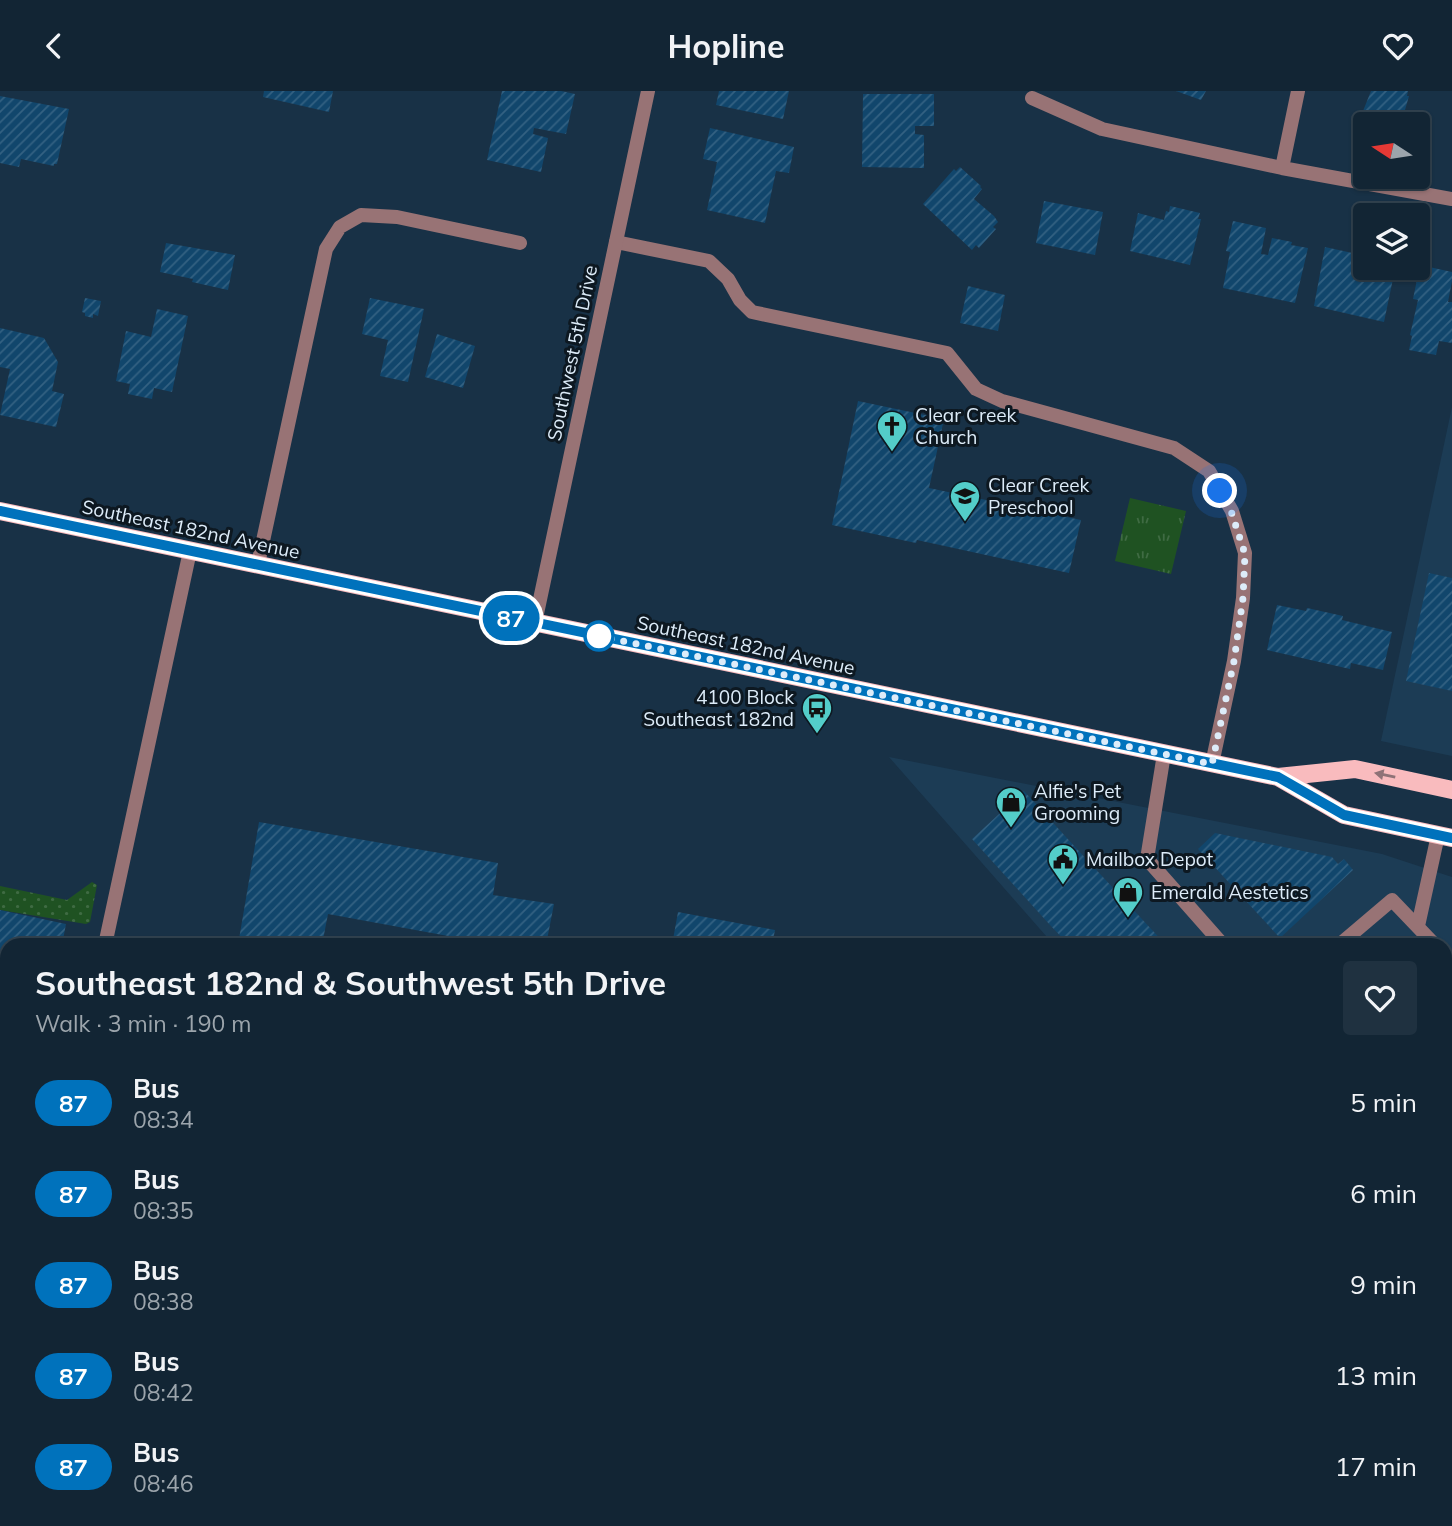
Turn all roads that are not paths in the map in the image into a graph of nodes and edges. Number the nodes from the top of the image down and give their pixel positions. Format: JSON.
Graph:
{"nodes":[{"id":1,"x":648,"y":91,"type":"edge"},
{"id":2,"x":1298,"y":91,"type":"edge"},
{"id":3,"x":1032,"y":98,"type":"dead end"},
{"id":4,"x":1282,"y":168,"type":"junction"},
{"id":5,"x":1452,"y":199,"type":"edge"},
{"id":6,"x":615,"y":242,"type":"junction"},
{"id":7,"x":520,"y":243,"type":"dead end"},
{"id":8,"x":0,"y":511,"type":"edge"},
{"id":9,"x":191,"y":551,"type":"junction"},
{"id":10,"x":258,"y":564,"type":"junction"},
{"id":11,"x":535,"y":623,"type":"junction"},
{"id":12,"x":1164,"y":754,"type":"junction"},
{"id":13,"x":1212,"y":764,"type":"junction"},
{"id":14,"x":1278,"y":777,"type":"junction"},
{"id":15,"x":1452,"y":790,"type":"edge"},
{"id":16,"x":1445,"y":836,"type":"edge"},
{"id":17,"x":1418,"y":926,"type":"junction"},
{"id":18,"x":108,"y":938,"type":"edge"},
{"id":19,"x":1217,"y":938,"type":"edge"},
{"id":20,"x":1347,"y":938,"type":"edge"},
{"id":21,"x":1429,"y":938,"type":"edge"}],
"edges":[{"from":1,"to":6,"type":"street","name":"Southwest 5th Drive"},
{"from":2,"to":4,"type":"street"},
{"from":3,"to":4,"type":"street"},
{"from":4,"to":5,"type":"street"},
{"from":6,"to":11,"type":"street","name":"Southwest 5th Drive"},
{"from":6,"to":13,"type":"street"},
{"from":7,"to":10,"type":"street"},
{"from":8,"to":9,"type":"main road","name":"Southeast 182nd Avenue"},
{"from":9,"to":10,"type":"main road","name":"Southeast 182nd Avenue"},
{"from":9,"to":18,"type":"street"},
{"from":10,"to":11,"type":"main road","name":"Southeast 182nd Avenue"},
{"from":11,"to":12,"type":"main road","name":"Southeast 182nd Avenue"},
{"from":12,"to":13,"type":"main road","name":"Southeast 182nd Avenue"},
{"from":12,"to":19,"type":"street"},
{"from":13,"to":14,"type":"main road","name":"Southeast 182nd Avenue"},
{"from":15,"to":14,"type":"main road","name":"Southeast 182nd Avenue","one_way":true},
{"from":14,"to":16,"type":"main road","name":"Southeast 182nd Avenue"},
{"from":16,"to":17,"type":"street"},
{"from":17,"to":20,"type":"street"},
{"from":17,"to":21,"type":"street"}]}
